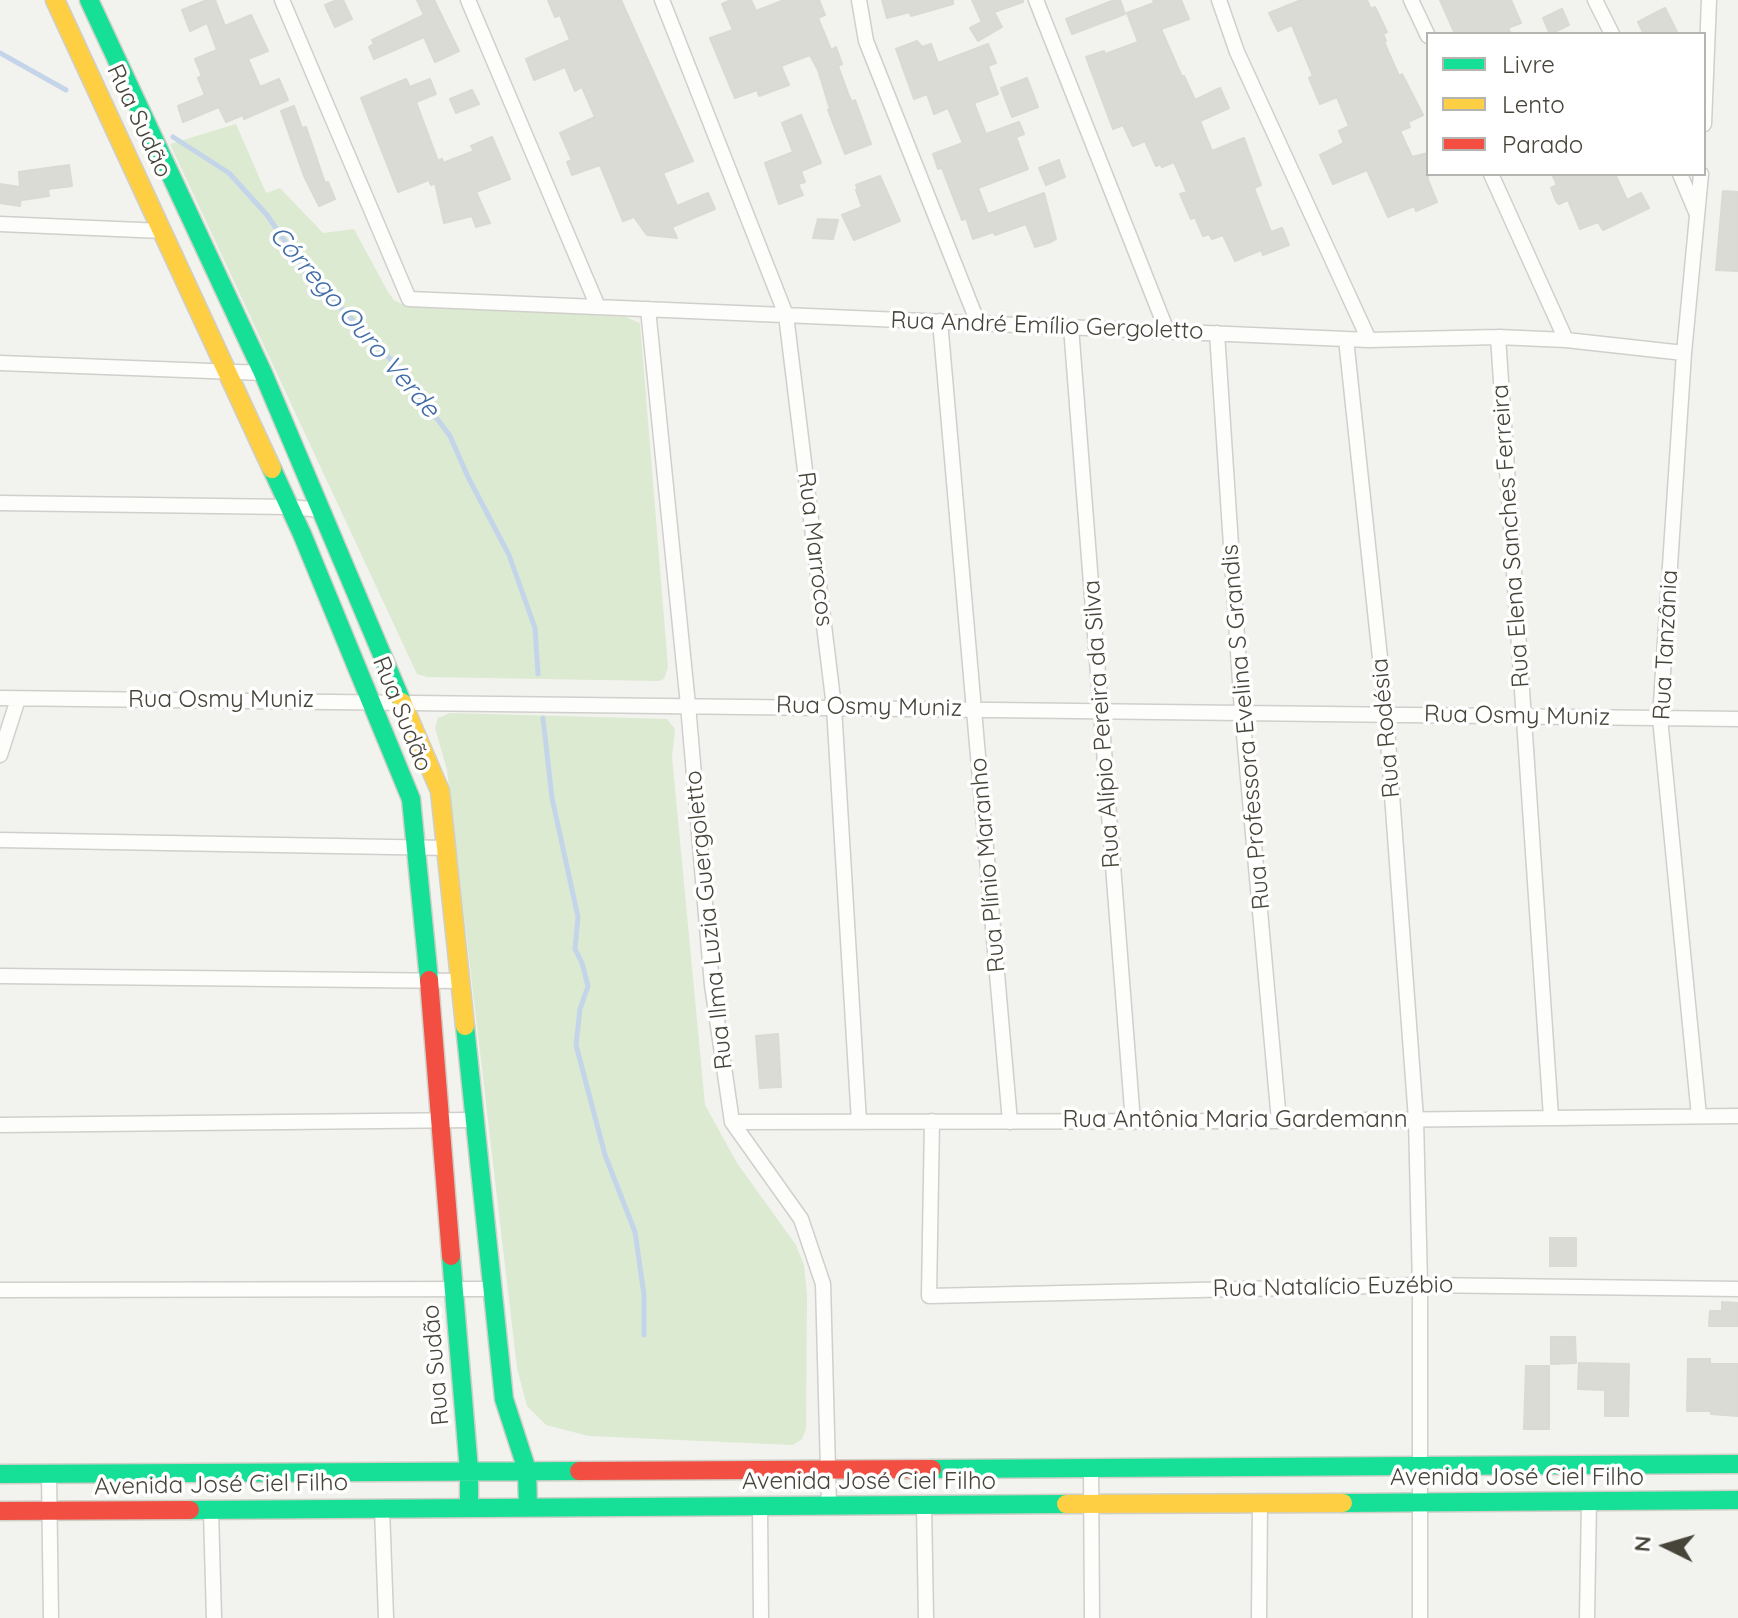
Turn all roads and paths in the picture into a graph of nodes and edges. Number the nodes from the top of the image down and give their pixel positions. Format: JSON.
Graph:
{"nodes":[{"id":1,"x":55,"y":0,"type":"edge"},
{"id":2,"x":89,"y":0,"type":"edge"},
{"id":3,"x":282,"y":0,"type":"edge"},
{"id":4,"x":468,"y":0,"type":"edge"},
{"id":5,"x":662,"y":0,"type":"edge"},
{"id":6,"x":859,"y":0,"type":"edge"},
{"id":7,"x":1036,"y":0,"type":"edge"},
{"id":8,"x":1219,"y":0,"type":"edge"},
{"id":9,"x":1411,"y":0,"type":"edge"},
{"id":10,"x":1595,"y":0,"type":"edge"},
{"id":11,"x":1709,"y":0,"type":"edge"},
{"id":12,"x":102,"y":29,"type":"junction"},
{"id":13,"x":1426,"y":32,"type":"edge"},
{"id":14,"x":1611,"y":32,"type":"edge"},
{"id":15,"x":71,"y":33,"type":"junction"},
{"id":16,"x":1706,"y":64,"type":"edge"},
{"id":17,"x":1492,"y":176,"type":"edge"},
{"id":18,"x":1681,"y":176,"type":"edge"},
{"id":19,"x":1701,"y":176,"type":"edge"},
{"id":20,"x":1698,"y":216,"type":"junction"},
{"id":21,"x":0,"y":224,"type":"edge"},
{"id":22,"x":163,"y":231,"type":"junction"},
{"id":23,"x":598,"y":307,"type":"junction"},
{"id":24,"x":648,"y":309,"type":"junction"},
{"id":25,"x":786,"y":315,"type":"junction"},
{"id":26,"x":940,"y":321,"type":"junction"},
{"id":27,"x":978,"y":323,"type":"junction"},
{"id":28,"x":1071,"y":327,"type":"junction"},
{"id":29,"x":1167,"y":331,"type":"junction"},
{"id":30,"x":1217,"y":333,"type":"junction"},
{"id":31,"x":1498,"y":337,"type":"junction"},
{"id":32,"x":1346,"y":339,"type":"junction"},
{"id":33,"x":1369,"y":340,"type":"junction"},
{"id":34,"x":1566,"y":340,"type":"junction"},
{"id":35,"x":1684,"y":353,"type":"junction"},
{"id":36,"x":0,"y":363,"type":"edge"},
{"id":37,"x":228,"y":371,"type":"junction"},
{"id":38,"x":263,"y":373,"type":"junction"},
{"id":39,"x":0,"y":503,"type":"edge"},
{"id":40,"x":290,"y":507,"type":"junction"},
{"id":41,"x":321,"y":510,"type":"junction"},
{"id":42,"x":0,"y":698,"type":"edge"},
{"id":43,"x":18,"y":699,"type":"junction"},
{"id":44,"x":371,"y":701,"type":"junction"},
{"id":45,"x":403,"y":701,"type":"junction"},
{"id":46,"x":688,"y":705,"type":"junction"},
{"id":47,"x":834,"y":707,"type":"junction"},
{"id":48,"x":974,"y":709,"type":"junction"},
{"id":49,"x":1101,"y":711,"type":"junction"},
{"id":50,"x":1242,"y":712,"type":"junction"},
{"id":51,"x":1386,"y":714,"type":"junction"},
{"id":52,"x":1523,"y":716,"type":"junction"},
{"id":53,"x":1660,"y":718,"type":"junction"},
{"id":54,"x":1738,"y":719,"type":"edge"},
{"id":55,"x":0,"y":755,"type":"edge"},
{"id":56,"x":0,"y":840,"type":"edge"},
{"id":57,"x":417,"y":848,"type":"junction"},
{"id":58,"x":447,"y":848,"type":"junction"},
{"id":59,"x":0,"y":976,"type":"edge"},
{"id":60,"x":429,"y":981,"type":"junction"},
{"id":61,"x":460,"y":981,"type":"junction"},
{"id":62,"x":1699,"y":1116,"type":"junction"},
{"id":63,"x":1738,"y":1116,"type":"edge"},
{"id":64,"x":1551,"y":1117,"type":"junction"},
{"id":65,"x":1416,"y":1119,"type":"junction"},
{"id":66,"x":473,"y":1120,"type":"junction"},
{"id":67,"x":441,"y":1121,"type":"junction"},
{"id":68,"x":932,"y":1121,"type":"junction"},
{"id":69,"x":1279,"y":1121,"type":"junction"},
{"id":70,"x":732,"y":1122,"type":"junction"},
{"id":71,"x":859,"y":1122,"type":"junction"},
{"id":72,"x":1010,"y":1122,"type":"junction"},
{"id":73,"x":1133,"y":1122,"type":"junction"},
{"id":74,"x":0,"y":1125,"type":"edge"},
{"id":75,"x":1420,"y":1285,"type":"junction"},
{"id":76,"x":490,"y":1289,"type":"junction"},
{"id":77,"x":1738,"y":1289,"type":"edge"},
{"id":78,"x":0,"y":1290,"type":"edge"},
{"id":79,"x":454,"y":1290,"type":"junction"},
{"id":80,"x":1738,"y":1464,"type":"edge"},
{"id":81,"x":1420,"y":1465,"type":"junction"},
{"id":82,"x":1091,"y":1467,"type":"junction"},
{"id":83,"x":830,"y":1469,"type":"junction"},
{"id":84,"x":469,"y":1470,"type":"junction"},
{"id":85,"x":527,"y":1470,"type":"junction"},
{"id":86,"x":0,"y":1474,"type":"edge"},
{"id":87,"x":49,"y":1474,"type":"junction"},
{"id":88,"x":1738,"y":1500,"type":"edge"},
{"id":89,"x":1589,"y":1501,"type":"junction"},
{"id":90,"x":1420,"y":1503,"type":"junction"},
{"id":91,"x":1260,"y":1504,"type":"junction"},
{"id":92,"x":1091,"y":1505,"type":"junction"},
{"id":93,"x":528,"y":1506,"type":"junction"},
{"id":94,"x":924,"y":1506,"type":"junction"},
{"id":95,"x":469,"y":1507,"type":"junction"},
{"id":96,"x":760,"y":1507,"type":"junction"},
{"id":97,"x":829,"y":1507,"type":"junction"},
{"id":98,"x":382,"y":1508,"type":"junction"},
{"id":99,"x":0,"y":1511,"type":"edge"},
{"id":100,"x":49,"y":1511,"type":"junction"},
{"id":101,"x":211,"y":1511,"type":"junction"},
{"id":102,"x":51,"y":1618,"type":"edge"},
{"id":103,"x":214,"y":1618,"type":"edge"},
{"id":104,"x":386,"y":1618,"type":"edge"},
{"id":105,"x":761,"y":1618,"type":"edge"},
{"id":106,"x":926,"y":1618,"type":"edge"},
{"id":107,"x":1092,"y":1618,"type":"edge"},
{"id":108,"x":1259,"y":1618,"type":"edge"},
{"id":109,"x":1420,"y":1618,"type":"edge"},
{"id":110,"x":1587,"y":1618,"type":"edge"}],
"edges":[{"from":1,"to":15,"type":"street","name":"Rua Sudão"},
{"from":2,"to":12,"type":"street","name":"Rua Sudão"},
{"from":3,"to":23,"type":"street","name":"Rua André Emílio Gergoletto"},
{"from":4,"to":23,"type":"street"},
{"from":5,"to":25,"type":"street","name":"Rua Marrocos"},
{"from":6,"to":27,"type":"street"},
{"from":7,"to":29,"type":"street"},
{"from":8,"to":33,"type":"street"},
{"from":9,"to":13,"type":"street"},
{"from":10,"to":14,"type":"street"},
{"from":11,"to":16,"type":"street"},
{"from":12,"to":15,"type":"street"},
{"from":12,"to":38,"type":"street","name":"Rua Sudão"},
{"from":15,"to":22,"type":"street","name":"Rua Sudão"},
{"from":17,"to":34,"type":"street"},
{"from":18,"to":20,"type":"street"},
{"from":19,"to":20,"type":"street","name":"Rua Tanzânia"},
{"from":20,"to":35,"type":"street","name":"Rua Tanzânia"},
{"from":21,"to":22,"type":"street"},
{"from":22,"to":37,"type":"street","name":"Rua Sudão"},
{"from":23,"to":24,"type":"street","name":"Rua André Emílio Gergoletto"},
{"from":24,"to":25,"type":"street","name":"Rua André Emílio Gergoletto"},
{"from":24,"to":46,"type":"street","name":"Rua Ilma Luzia Guergoletto"},
{"from":25,"to":26,"type":"street","name":"Rua André Emílio Gergoletto"},
{"from":25,"to":47,"type":"street","name":"Rua Marrocos"},
{"from":26,"to":27,"type":"street","name":"Rua André Emílio Gergoletto"},
{"from":26,"to":48,"type":"street","name":"Rua Plínio Maranho"},
{"from":27,"to":28,"type":"street","name":"Rua André Emílio Gergoletto"},
{"from":28,"to":29,"type":"street","name":"Rua André Emílio Gergoletto"},
{"from":28,"to":49,"type":"street","name":"Rua Alípio Pereira da Silva"},
{"from":29,"to":30,"type":"street","name":"Rua André Emílio Gergoletto"},
{"from":30,"to":32,"type":"street","name":"Rua André Emílio Gergoletto"},
{"from":30,"to":50,"type":"street","name":"Rua Professora Evelina S Grandis"},
{"from":31,"to":33,"type":"street","name":"Rua André Emílio Gergoletto"},
{"from":31,"to":34,"type":"street","name":"Rua André Emílio Gergoletto"},
{"from":31,"to":52,"type":"street","name":"Rua Elena Sanches Ferreira"},
{"from":32,"to":33,"type":"street","name":"Rua André Emílio Gergoletto"},
{"from":32,"to":51,"type":"street","name":"Rua Rodésia"},
{"from":34,"to":35,"type":"street","name":"Rua André Emílio Gergoletto"},
{"from":35,"to":53,"type":"street","name":"Rua Tanzânia"},
{"from":36,"to":37,"type":"street"},
{"from":37,"to":38,"type":"street"},
{"from":37,"to":40,"type":"street","name":"Rua Sudão"},
{"from":38,"to":41,"type":"street","name":"Rua Sudão"},
{"from":39,"to":40,"type":"street"},
{"from":40,"to":41,"type":"street"},
{"from":40,"to":44,"type":"street","name":"Rua Sudão"},
{"from":41,"to":45,"type":"street","name":"Rua Sudão"},
{"from":42,"to":43,"type":"street","name":"Rua Osmy Muniz"},
{"from":43,"to":44,"type":"street","name":"Rua Osmy Muniz"},
{"from":43,"to":55,"type":"street"},
{"from":44,"to":45,"type":"street","name":"Rua Osmy Muniz"},
{"from":44,"to":57,"type":"street","name":"Rua Sudão"},
{"from":45,"to":46,"type":"street","name":"Rua Osmy Muniz"},
{"from":45,"to":58,"type":"street","name":"Rua Sudão"},
{"from":46,"to":47,"type":"street","name":"Rua Osmy Muniz"},
{"from":46,"to":70,"type":"street","name":"Rua Ilma Luzia Guergoletto"},
{"from":47,"to":48,"type":"street","name":"Rua Osmy Muniz"},
{"from":47,"to":71,"type":"street","name":"Rua Marrocos"},
{"from":48,"to":49,"type":"street","name":"Rua Osmy Muniz"},
{"from":48,"to":72,"type":"street","name":"Rua Plínio Maranho"},
{"from":49,"to":50,"type":"street","name":"Rua Osmy Muniz"},
{"from":49,"to":73,"type":"street","name":"Rua Alípio Pereira da Silva"},
{"from":50,"to":51,"type":"street","name":"Rua Osmy Muniz"},
{"from":50,"to":69,"type":"street","name":"Rua Professora Evelina S Grandis"},
{"from":51,"to":52,"type":"street","name":"Rua Osmy Muniz"},
{"from":51,"to":65,"type":"street","name":"Rua Rodésia"},
{"from":52,"to":53,"type":"street","name":"Rua Osmy Muniz"},
{"from":52,"to":64,"type":"street","name":"Rua Elena Sanches Ferreira"},
{"from":53,"to":54,"type":"street","name":"Rua Osmy Muniz"},
{"from":53,"to":62,"type":"street","name":"Rua Tanzânia"},
{"from":56,"to":57,"type":"street"},
{"from":57,"to":58,"type":"street"},
{"from":57,"to":60,"type":"street","name":"Rua Sudão"},
{"from":58,"to":61,"type":"street","name":"Rua Sudão"},
{"from":59,"to":60,"type":"street"},
{"from":60,"to":61,"type":"street"},
{"from":60,"to":67,"type":"street","name":"Rua Sudão"},
{"from":61,"to":66,"type":"street","name":"Rua Sudão"},
{"from":62,"to":63,"type":"street","name":"Rua Antônia Maria Gardemann"},
{"from":62,"to":64,"type":"street","name":"Rua Antônia Maria Gardemann"},
{"from":64,"to":65,"type":"street","name":"Rua Antônia Maria Gardemann"},
{"from":65,"to":69,"type":"street","name":"Rua Antônia Maria Gardemann"},
{"from":65,"to":75,"type":"street","name":"Rua Rodésia"},
{"from":66,"to":67,"type":"street"},
{"from":66,"to":76,"type":"street","name":"Rua Sudão"},
{"from":67,"to":74,"type":"street"},
{"from":67,"to":79,"type":"street","name":"Rua Sudão"},
{"from":68,"to":71,"type":"street","name":"Rua Antônia Maria Gardemann"},
{"from":68,"to":72,"type":"street","name":"Rua Antônia Maria Gardemann"},
{"from":68,"to":75,"type":"street","name":"Rua Natalício Euzébio"},
{"from":69,"to":73,"type":"street","name":"Rua Antônia Maria Gardemann"},
{"from":70,"to":71,"type":"street","name":"Rua Antônia Maria Gardemann"},
{"from":70,"to":83,"type":"street","name":"Rua Ilma Luzia Guergoletto"},
{"from":72,"to":73,"type":"street","name":"Rua Antônia Maria Gardemann"},
{"from":75,"to":77,"type":"street","name":"Rua Natalício Euzébio"},
{"from":75,"to":81,"type":"street","name":"Rua Rodésia"},
{"from":76,"to":79,"type":"street"},
{"from":76,"to":85,"type":"street","name":"Rua Sudão"},
{"from":78,"to":79,"type":"street"},
{"from":79,"to":84,"type":"street","name":"Rua Sudão"},
{"from":80,"to":81,"type":"street","name":"Avenida José Ciel Filho"},
{"from":81,"to":82,"type":"street","name":"Avenida José Ciel Filho"},
{"from":81,"to":90,"type":"street","name":"Rua Rodésia"},
{"from":82,"to":83,"type":"street","name":"Avenida José Ciel Filho"},
{"from":82,"to":92,"type":"street"},
{"from":83,"to":85,"type":"street","name":"Avenida José Ciel Filho"},
{"from":83,"to":97,"type":"street","name":"Rua Ilma Luzia Guergoletto"},
{"from":84,"to":85,"type":"street","name":"Avenida José Ciel Filho"},
{"from":84,"to":87,"type":"street","name":"Avenida José Ciel Filho"},
{"from":84,"to":95,"type":"street","name":"Rua Sudão"},
{"from":85,"to":93,"type":"street","name":"Rua Sudão"},
{"from":86,"to":87,"type":"street","name":"Avenida José Ciel Filho"},
{"from":87,"to":100,"type":"street"},
{"from":88,"to":89,"type":"street","name":"Avenida José Ciel Filho"},
{"from":89,"to":90,"type":"street","name":"Avenida José Ciel Filho"},
{"from":89,"to":110,"type":"street"},
{"from":90,"to":91,"type":"street","name":"Avenida José Ciel Filho"},
{"from":90,"to":109,"type":"street","name":"Rua Rodésia"},
{"from":91,"to":92,"type":"street","name":"Avenida José Ciel Filho"},
{"from":91,"to":108,"type":"street"},
{"from":92,"to":94,"type":"street","name":"Avenida José Ciel Filho"},
{"from":92,"to":107,"type":"street"},
{"from":93,"to":95,"type":"street","name":"Avenida José Ciel Filho"},
{"from":93,"to":96,"type":"street","name":"Avenida José Ciel Filho"},
{"from":94,"to":97,"type":"street","name":"Avenida José Ciel Filho"},
{"from":94,"to":106,"type":"street"},
{"from":95,"to":98,"type":"street","name":"Avenida José Ciel Filho"},
{"from":96,"to":97,"type":"street","name":"Avenida José Ciel Filho"},
{"from":96,"to":105,"type":"street"},
{"from":98,"to":101,"type":"street","name":"Avenida José Ciel Filho"},
{"from":98,"to":104,"type":"street"},
{"from":99,"to":100,"type":"street","name":"Avenida José Ciel Filho"},
{"from":100,"to":101,"type":"street","name":"Avenida José Ciel Filho"},
{"from":100,"to":102,"type":"street"},
{"from":101,"to":103,"type":"street"}]}
